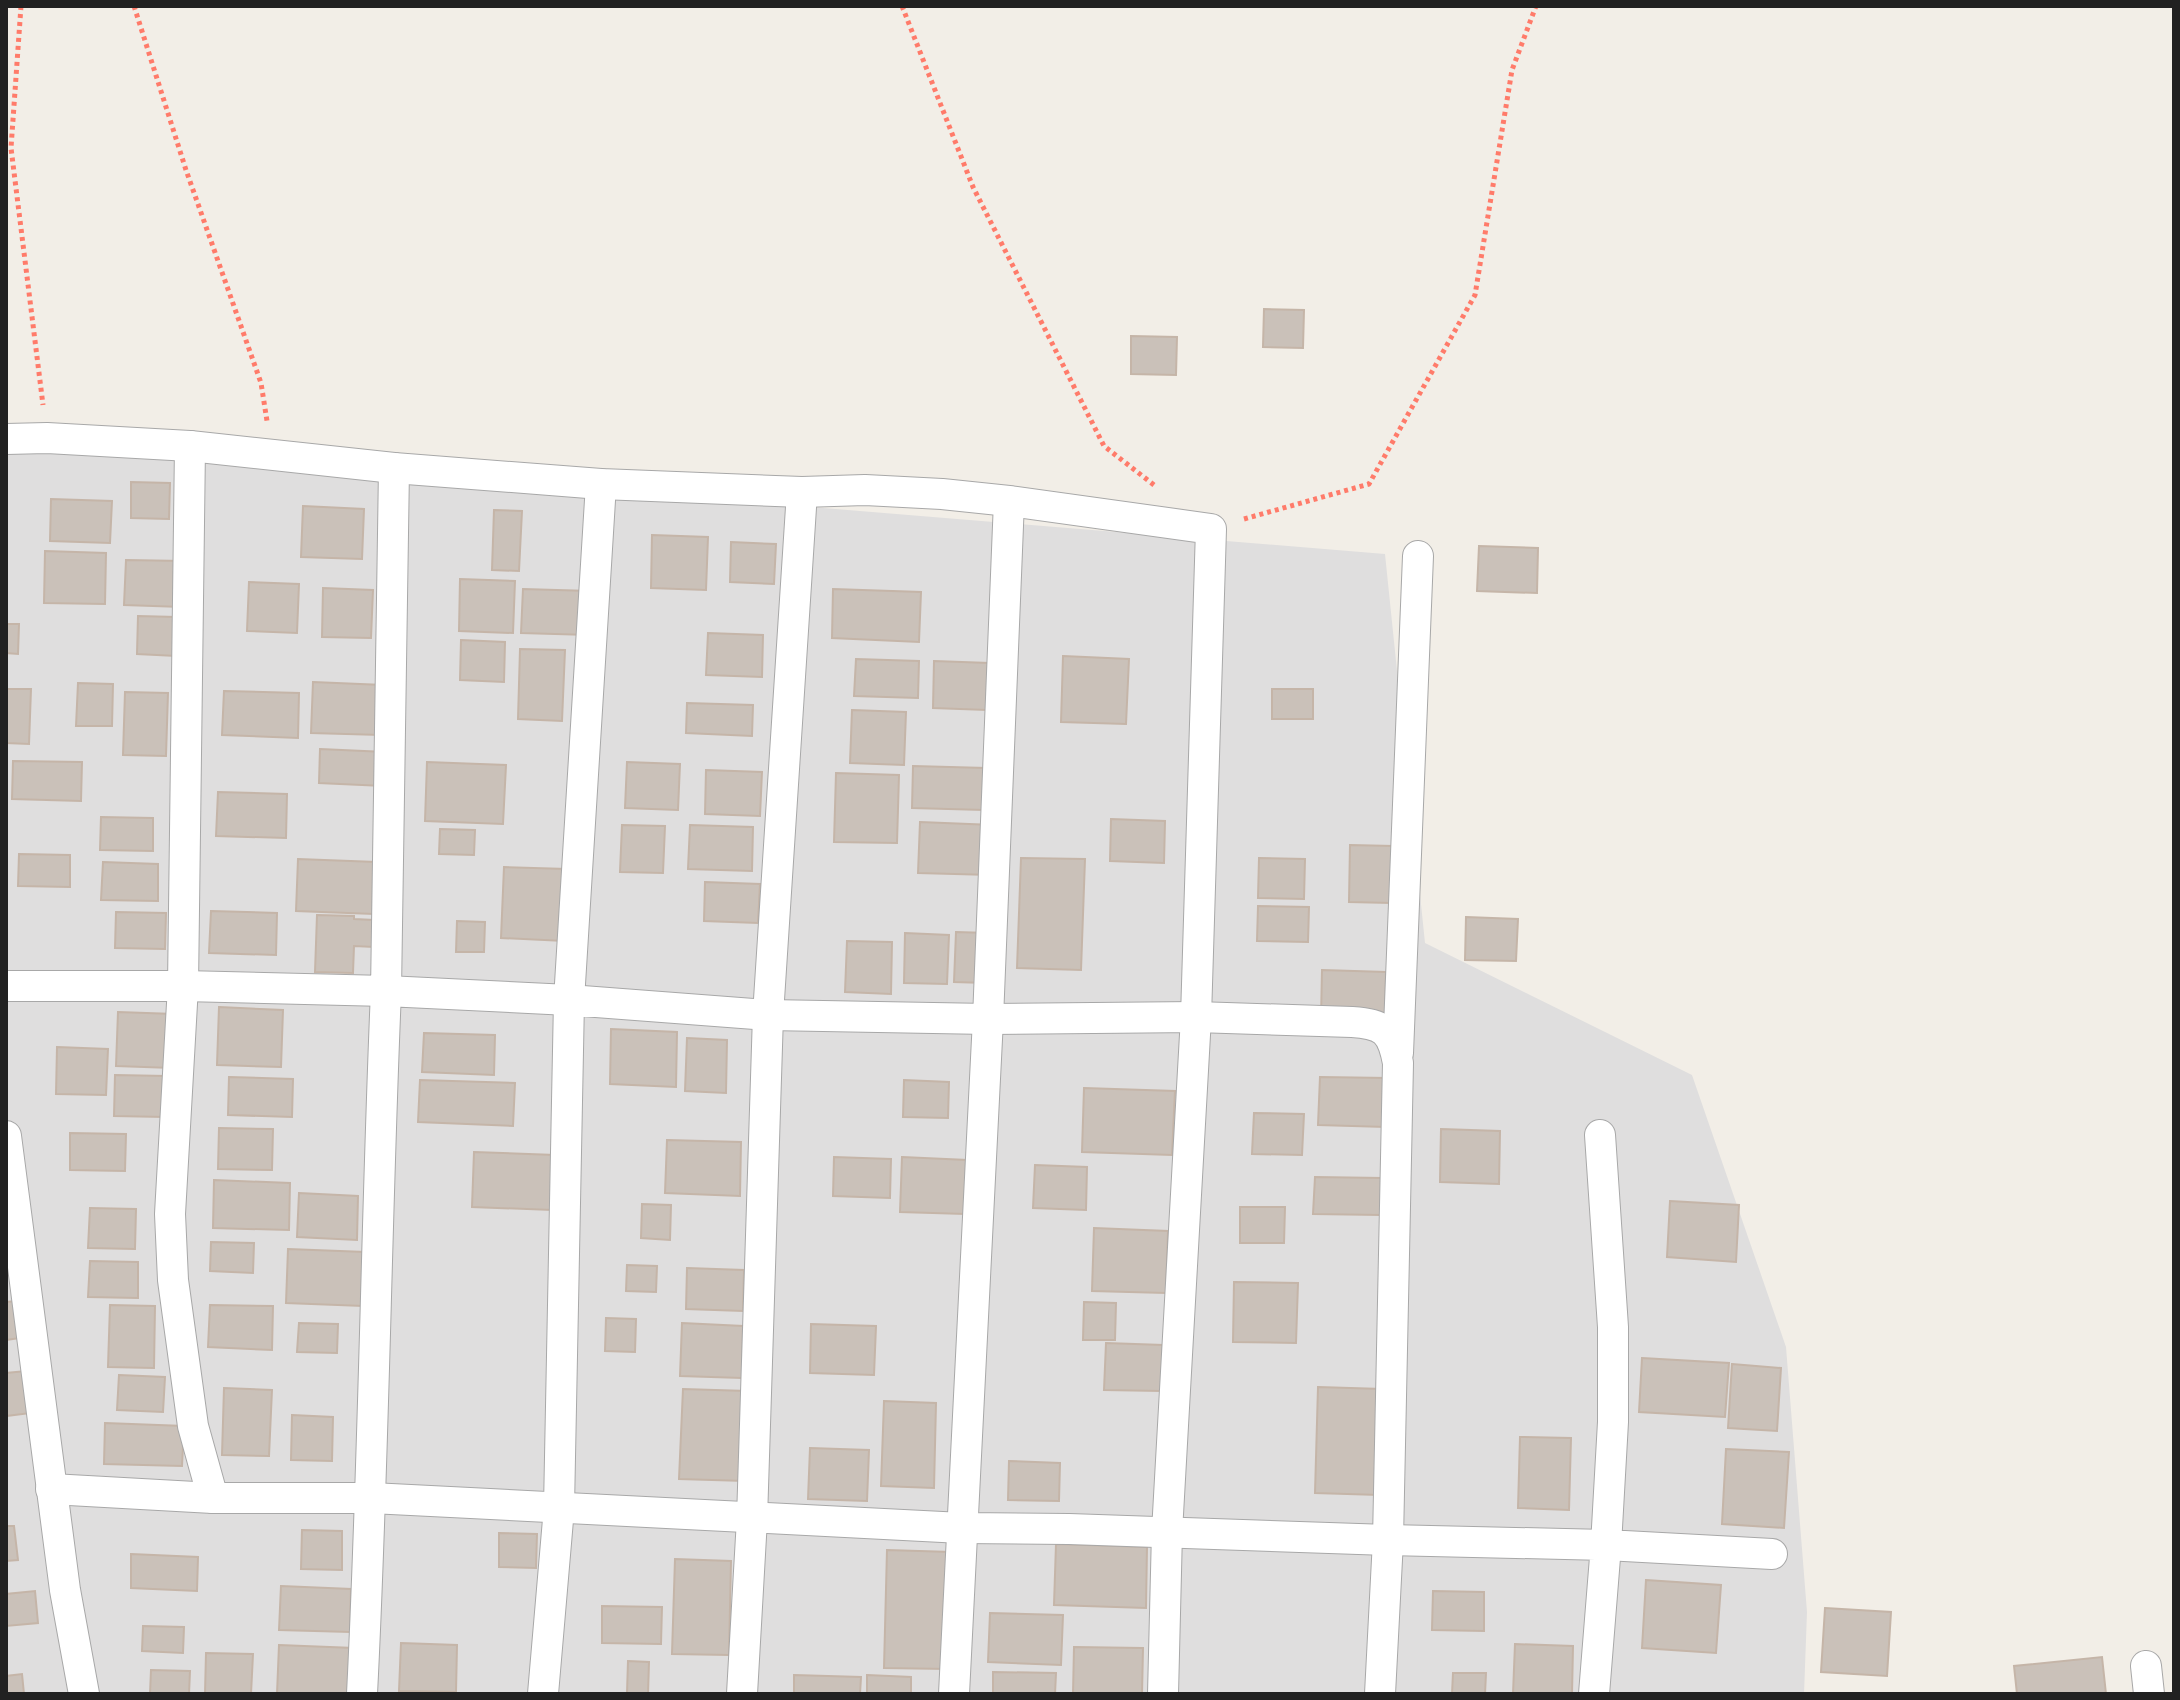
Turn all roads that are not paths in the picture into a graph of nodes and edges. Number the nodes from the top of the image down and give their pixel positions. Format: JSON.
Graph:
{"nodes":[{"id":1,"x":6,"y":439,"type":"edge"},
{"id":2,"x":190,"y":446,"type":"junction"},
{"id":3,"x":394,"y":468,"type":"junction"},
{"id":4,"x":601,"y":484,"type":"junction"},
{"id":5,"x":802,"y":492,"type":"junction"},
{"id":6,"x":1009,"y":501,"type":"junction"},
{"id":7,"x":1418,"y":556,"type":"dead end"},
{"id":8,"x":6,"y":986,"type":"edge"},
{"id":9,"x":183,"y":986,"type":"junction"},
{"id":10,"x":386,"y":991,"type":"junction"},
{"id":11,"x":569,"y":1000,"type":"junction"},
{"id":12,"x":768,"y":1015,"type":"junction"},
{"id":13,"x":1196,"y":1017,"type":"junction"},
{"id":14,"x":988,"y":1019,"type":"junction"},
{"id":15,"x":1398,"y":1063,"type":"junction"},
{"id":16,"x":1600,"y":1135,"type":"dead end"},
{"id":17,"x":6,"y":1136,"type":"edge"},
{"id":18,"x":51,"y":1489,"type":"junction"},
{"id":19,"x":213,"y":1498,"type":"junction"},
{"id":20,"x":371,"y":1498,"type":"junction"},
{"id":21,"x":559,"y":1508,"type":"junction"},
{"id":22,"x":752,"y":1519,"type":"junction"},
{"id":23,"x":962,"y":1528,"type":"junction"},
{"id":24,"x":1167,"y":1532,"type":"junction"},
{"id":25,"x":1388,"y":1540,"type":"junction"},
{"id":26,"x":1606,"y":1545,"type":"junction"},
{"id":27,"x":1772,"y":1554,"type":"dead end"},
{"id":28,"x":84,"y":1694,"type":"edge"},
{"id":29,"x":362,"y":1694,"type":"edge"},
{"id":30,"x":543,"y":1694,"type":"edge"},
{"id":31,"x":742,"y":1694,"type":"edge"},
{"id":32,"x":954,"y":1694,"type":"edge"},
{"id":33,"x":1163,"y":1694,"type":"edge"},
{"id":34,"x":1380,"y":1694,"type":"edge"},
{"id":35,"x":1594,"y":1694,"type":"edge"}],
"edges":[{"from":1,"to":2,"type":"street"},
{"from":2,"to":3,"type":"street"},
{"from":2,"to":9,"type":"street"},
{"from":3,"to":4,"type":"street"},
{"from":3,"to":10,"type":"street"},
{"from":4,"to":5,"type":"street"},
{"from":4,"to":11,"type":"street"},
{"from":5,"to":6,"type":"street"},
{"from":5,"to":12,"type":"street"},
{"from":6,"to":13,"type":"street"},
{"from":6,"to":14,"type":"street"},
{"from":7,"to":15,"type":"street"},
{"from":8,"to":9,"type":"street"},
{"from":9,"to":10,"type":"street"},
{"from":9,"to":19,"type":"street"},
{"from":10,"to":11,"type":"street"},
{"from":10,"to":20,"type":"street"},
{"from":11,"to":12,"type":"street"},
{"from":11,"to":21,"type":"street"},
{"from":12,"to":14,"type":"street"},
{"from":12,"to":22,"type":"street"},
{"from":13,"to":14,"type":"street"},
{"from":13,"to":15,"type":"street"},
{"from":13,"to":24,"type":"street"},
{"from":14,"to":23,"type":"street"},
{"from":15,"to":25,"type":"street"},
{"from":16,"to":26,"type":"street"},
{"from":17,"to":18,"type":"street"},
{"from":18,"to":19,"type":"street"},
{"from":18,"to":28,"type":"street"},
{"from":19,"to":20,"type":"street"},
{"from":20,"to":21,"type":"street"},
{"from":20,"to":29,"type":"street"},
{"from":21,"to":22,"type":"street"},
{"from":21,"to":30,"type":"street"},
{"from":22,"to":23,"type":"street"},
{"from":22,"to":31,"type":"street"},
{"from":23,"to":24,"type":"street"},
{"from":23,"to":32,"type":"street"},
{"from":24,"to":25,"type":"street"},
{"from":24,"to":33,"type":"street"},
{"from":25,"to":26,"type":"street"},
{"from":25,"to":34,"type":"street"},
{"from":26,"to":27,"type":"street"},
{"from":26,"to":35,"type":"street"}]}
